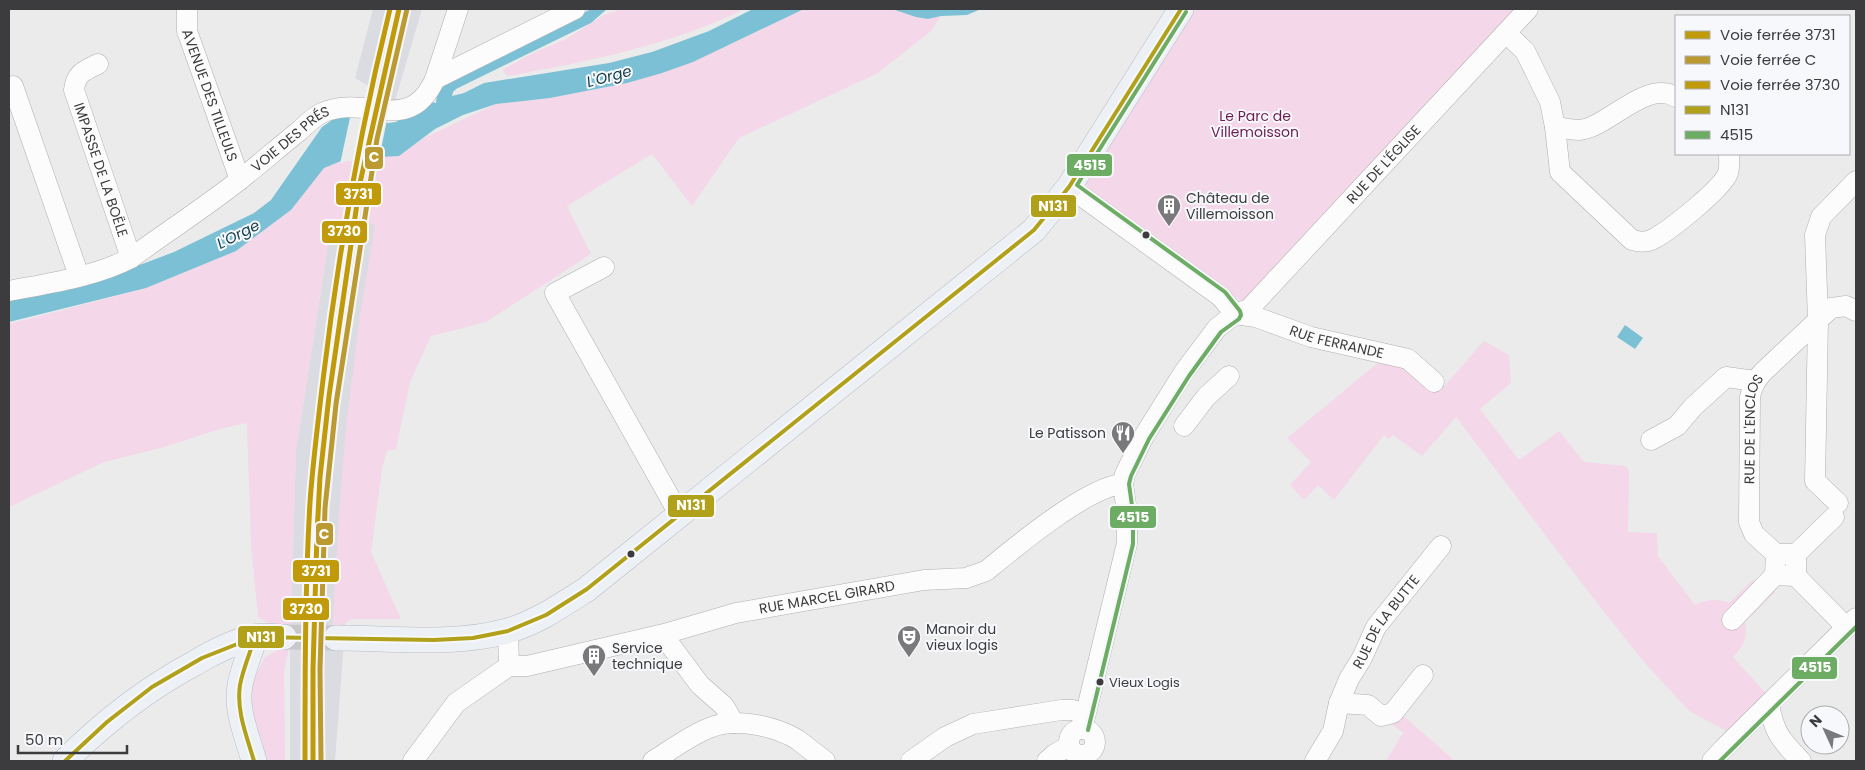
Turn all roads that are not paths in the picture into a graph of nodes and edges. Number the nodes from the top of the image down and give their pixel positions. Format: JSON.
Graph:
{"nodes":[{"id":1,"x":187,"y":9,"type":"edge"},
{"id":2,"x":458,"y":9,"type":"edge"},
{"id":3,"x":575,"y":9,"type":"edge"},
{"id":4,"x":1181,"y":9,"type":"edge"},
{"id":5,"x":1528,"y":9,"type":"edge"},
{"id":6,"x":1506,"y":33,"type":"junction"},
{"id":7,"x":98,"y":64,"type":"dead end"},
{"id":8,"x":434,"y":79,"type":"junction"},
{"id":9,"x":13,"y":86,"type":"dead end"},
{"id":10,"x":1675,"y":96,"type":"edge"},
{"id":11,"x":1555,"y":127,"type":"junction"},
{"id":12,"x":1729,"y":155,"type":"edge"},
{"id":13,"x":240,"y":180,"type":"junction"},
{"id":14,"x":1856,"y":181,"type":"edge"},
{"id":15,"x":1069,"y":187,"type":"junction"},
{"id":16,"x":131,"y":258,"type":"junction"},
{"id":17,"x":604,"y":267,"type":"dead end"},
{"id":18,"x":79,"y":276,"type":"junction"},
{"id":19,"x":9,"y":291,"type":"edge"},
{"id":20,"x":1856,"y":311,"type":"edge"},
{"id":21,"x":1234,"y":314,"type":"junction"},
{"id":22,"x":1818,"y":320,"type":"junction"},
{"id":23,"x":1228,"y":376,"type":"dead end"},
{"id":24,"x":1179,"y":379,"type":"junction"},
{"id":25,"x":1755,"y":381,"type":"junction"},
{"id":26,"x":1434,"y":382,"type":"dead end"},
{"id":27,"x":1206,"y":397,"type":"junction"},
{"id":28,"x":1184,"y":426,"type":"dead end"},
{"id":29,"x":1651,"y":440,"type":"dead end"},
{"id":30,"x":1123,"y":484,"type":"junction"},
{"id":31,"x":679,"y":514,"type":"junction"},
{"id":32,"x":1441,"y":546,"type":"dead end"},
{"id":33,"x":1776,"y":554,"type":"junction"},
{"id":34,"x":1796,"y":554,"type":"junction"},
{"id":35,"x":1775,"y":576,"type":"junction"},
{"id":36,"x":1796,"y":576,"type":"junction"},
{"id":37,"x":1732,"y":620,"type":"dead end"},
{"id":38,"x":1852,"y":623,"type":"edge"},
{"id":39,"x":508,"y":631,"type":"junction"},
{"id":40,"x":284,"y":636,"type":"tunnel mouth"},
{"id":41,"x":255,"y":637,"type":"junction"},
{"id":42,"x":336,"y":638,"type":"tunnel mouth"},
{"id":43,"x":668,"y":642,"type":"dead end"},
{"id":44,"x":509,"y":666,"type":"junction"},
{"id":45,"x":1423,"y":674,"type":"dead end"},
{"id":46,"x":1338,"y":703,"type":"junction"},
{"id":47,"x":1769,"y":704,"type":"junction"},
{"id":48,"x":734,"y":723,"type":"junction"},
{"id":49,"x":1084,"y":744,"type":"edge"},
{"id":50,"x":65,"y":761,"type":"edge"},
{"id":51,"x":254,"y":761,"type":"edge"},
{"id":52,"x":413,"y":761,"type":"edge"},
{"id":53,"x":653,"y":761,"type":"edge"},
{"id":54,"x":826,"y":761,"type":"edge"},
{"id":55,"x":911,"y":761,"type":"edge"},
{"id":56,"x":1047,"y":761,"type":"edge"},
{"id":57,"x":1316,"y":761,"type":"edge"},
{"id":58,"x":1712,"y":761,"type":"edge"},
{"id":59,"x":1801,"y":761,"type":"edge"}],
"edges":[{"from":1,"to":13,"type":"street","name":"AVENUE DES TILLEULS"},
{"from":2,"to":8,"type":"street","name":"VOIE DES PRÉS"},
{"from":3,"to":8,"type":"street"},
{"from":4,"to":15,"type":"main road"},
{"from":5,"to":6,"type":"street","name":"RUE DE L'ÉGLISE"},
{"from":6,"to":11,"type":"street"},
{"from":6,"to":21,"type":"street","name":"RUE DE L'ÉGLISE"},
{"from":7,"to":16,"type":"street","name":"IMPASSE DE LA BOËLE"},
{"from":8,"to":13,"type":"street","name":"VOIE DES PRÉS"},
{"from":9,"to":18,"type":"street"},
{"from":10,"to":11,"type":"street"},
{"from":11,"to":12,"type":"street"},
{"from":13,"to":16,"type":"street","name":"VOIE DES PRÉS"},
{"from":14,"to":22,"type":"street"},
{"from":15,"to":21,"type":"street"},
{"from":15,"to":31,"type":"main road"},
{"from":16,"to":18,"type":"street","name":"VOIE DES PRÉS"},
{"from":17,"to":31,"type":"street"},
{"from":18,"to":19,"type":"street","name":"VOIE DES PRÉS"},
{"from":20,"to":22,"type":"street","name":"RUE DE L'ENCLOS"},
{"from":21,"to":24,"type":"street","name":"RUE DE L'ÉGLISE"},
{"from":21,"to":26,"type":"street","name":"RUE FERRANDE"},
{"from":22,"to":25,"type":"street","name":"RUE DE L'ENCLOS"},
{"from":22,"to":34,"type":"street"},
{"from":23,"to":27,"type":"street"},
{"from":24,"to":27,"type":"street"},
{"from":24,"to":30,"type":"street","name":"RUE DE L'ÉGLISE"},
{"from":25,"to":29,"type":"street"},
{"from":25,"to":33,"type":"street","name":"RUE DE L'ENCLOS"},
{"from":27,"to":28,"type":"street"},
{"from":30,"to":44,"type":"street","name":"RUE MARCEL GIRARD"},
{"from":30,"to":49,"type":"street"},
{"from":31,"to":39,"type":"main road"},
{"from":32,"to":46,"type":"street","name":"RUE DE LA BUTTE"},
{"from":33,"to":34,"type":"street"},
{"from":33,"to":35,"type":"street"},
{"from":34,"to":36,"type":"street"},
{"from":35,"to":36,"type":"street"},
{"from":35,"to":37,"type":"street"},
{"from":36,"to":38,"type":"street"},
{"from":38,"to":47,"type":"street"},
{"from":39,"to":42,"type":"main road"},
{"from":39,"to":44,"type":"street"},
{"from":40,"to":41,"type":"main road"},
{"from":41,"to":50,"type":"main road"},
{"from":41,"to":51,"type":"main road"},
{"from":43,"to":48,"type":"street"},
{"from":44,"to":52,"type":"street"},
{"from":45,"to":46,"type":"street"},
{"from":46,"to":57,"type":"street","name":"RUE DE LA BUTTE"},
{"from":47,"to":58,"type":"street"},
{"from":47,"to":59,"type":"street"},
{"from":48,"to":53,"type":"street"},
{"from":48,"to":54,"type":"street"},
{"from":49,"to":55,"type":"street"},
{"from":49,"to":56,"type":"street"}]}
